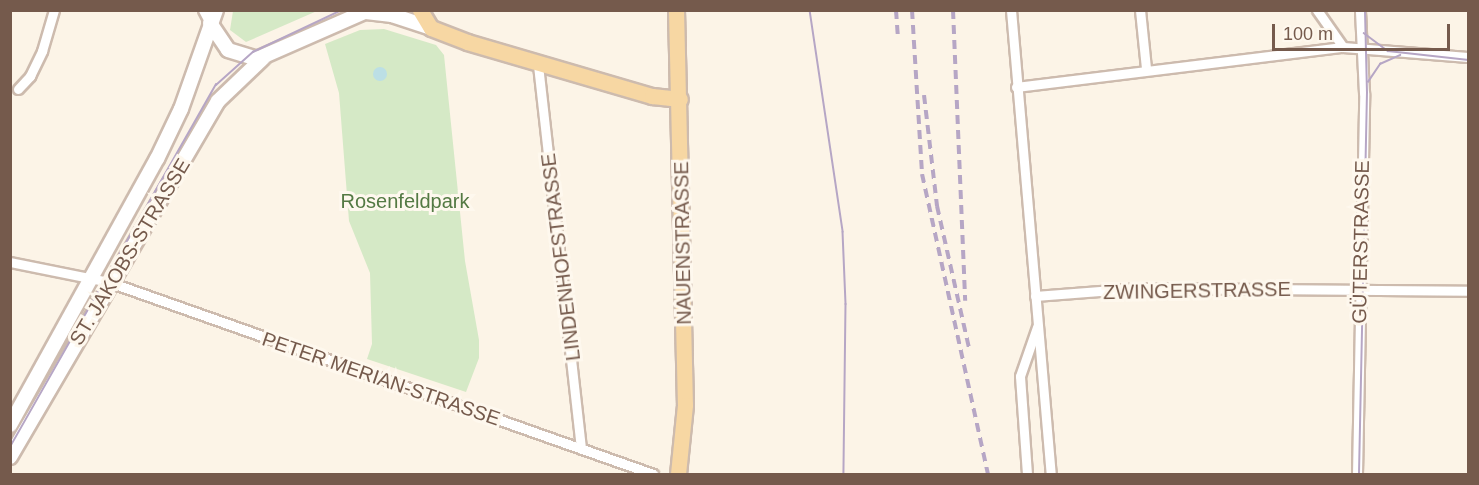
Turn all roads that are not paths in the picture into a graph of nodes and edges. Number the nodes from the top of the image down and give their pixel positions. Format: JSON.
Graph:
{"nodes":[{"id":1,"x":54,"y":10,"type":"edge"},
{"id":2,"x":202,"y":10,"type":"edge"},
{"id":3,"x":420,"y":10,"type":"edge"},
{"id":4,"x":676,"y":10,"type":"edge"},
{"id":5,"x":1011,"y":10,"type":"edge"},
{"id":6,"x":1140,"y":10,"type":"edge"},
{"id":7,"x":1317,"y":10,"type":"edge"},
{"id":8,"x":1360,"y":10,"type":"edge"},
{"id":9,"x":367,"y":11,"type":"edge"},
{"id":10,"x":213,"y":17,"type":"edge"},
{"id":11,"x":431,"y":28,"type":"junction"},
{"id":12,"x":1343,"y":47,"type":"junction"},
{"id":13,"x":1364,"y":47,"type":"junction"},
{"id":14,"x":1468,"y":57,"type":"edge"},
{"id":15,"x":263,"y":58,"type":"junction"},
{"id":16,"x":538,"y":65,"type":"junction"},
{"id":17,"x":1146,"y":68,"type":"junction"},
{"id":18,"x":1016,"y":87,"type":"junction"},
{"id":19,"x":18,"y":89,"type":"dead end"},
{"id":20,"x":680,"y":99,"type":"junction"},
{"id":21,"x":10,"y":262,"type":"edge"},
{"id":22,"x":92,"y":279,"type":"junction"},
{"id":23,"x":110,"y":282,"type":"junction"},
{"id":24,"x":1360,"y":289,"type":"junction"},
{"id":25,"x":1468,"y":291,"type":"edge"},
{"id":26,"x":1035,"y":296,"type":"junction"},
{"id":27,"x":1037,"y":326,"type":"junction"},
{"id":28,"x":10,"y":425,"type":"edge"},
{"id":29,"x":581,"y":448,"type":"junction"},
{"id":30,"x":10,"y":457,"type":"edge"},
{"id":31,"x":653,"y":474,"type":"edge"},
{"id":32,"x":678,"y":474,"type":"edge"},
{"id":33,"x":1027,"y":474,"type":"edge"},
{"id":34,"x":1051,"y":474,"type":"edge"},
{"id":35,"x":1357,"y":474,"type":"edge"}],
"edges":[{"from":1,"to":19,"type":"street"},
{"from":2,"to":10,"type":"street"},
{"from":3,"to":11,"type":"main road"},
{"from":4,"to":20,"type":"main road","name":"NAUENSTRASSE"},
{"from":5,"to":18,"type":"street"},
{"from":6,"to":17,"type":"street"},
{"from":7,"to":12,"type":"street"},
{"from":8,"to":13,"type":"street","name":"GÜTERSTRASSE"},
{"from":9,"to":11,"type":"main road"},
{"from":9,"to":15,"type":"main road"},
{"from":10,"to":15,"type":"main road"},
{"from":10,"to":22,"type":"main road","name":"ST. JAKOBS-STRASSE"},
{"from":11,"to":16,"type":"main road"},
{"from":12,"to":13,"type":"street"},
{"from":12,"to":17,"type":"street"},
{"from":13,"to":14,"type":"street"},
{"from":13,"to":24,"type":"street","name":"GÜTERSTRASSE"},
{"from":15,"to":23,"type":"main road","name":"ST. JAKOBS-STRASSE"},
{"from":16,"to":20,"type":"main road"},
{"from":16,"to":29,"type":"street","name":"LINDENHOFSTRASSE"},
{"from":17,"to":18,"type":"street"},
{"from":18,"to":26,"type":"street"},
{"from":20,"to":32,"type":"main road","name":"NAUENSTRASSE"},
{"from":21,"to":22,"type":"street","name":"PETER MERIAN-STRASSE"},
{"from":22,"to":23,"type":"street","name":"PETER MERIAN-STRASSE"},
{"from":22,"to":28,"type":"main road","name":"ST. JAKOBS-STRASSE"},
{"from":23,"to":29,"type":"street","name":"PETER MERIAN-STRASSE"},
{"from":23,"to":30,"type":"main road","name":"ST. JAKOBS-STRASSE"},
{"from":24,"to":25,"type":"street","name":"ZWINGERSTRASSE"},
{"from":24,"to":26,"type":"street","name":"ZWINGERSTRASSE"},
{"from":24,"to":35,"type":"street","name":"GÜTERSTRASSE"},
{"from":26,"to":27,"type":"street"},
{"from":27,"to":33,"type":"street"},
{"from":27,"to":34,"type":"street"},
{"from":29,"to":31,"type":"street","name":"PETER MERIAN-STRASSE"}]}
